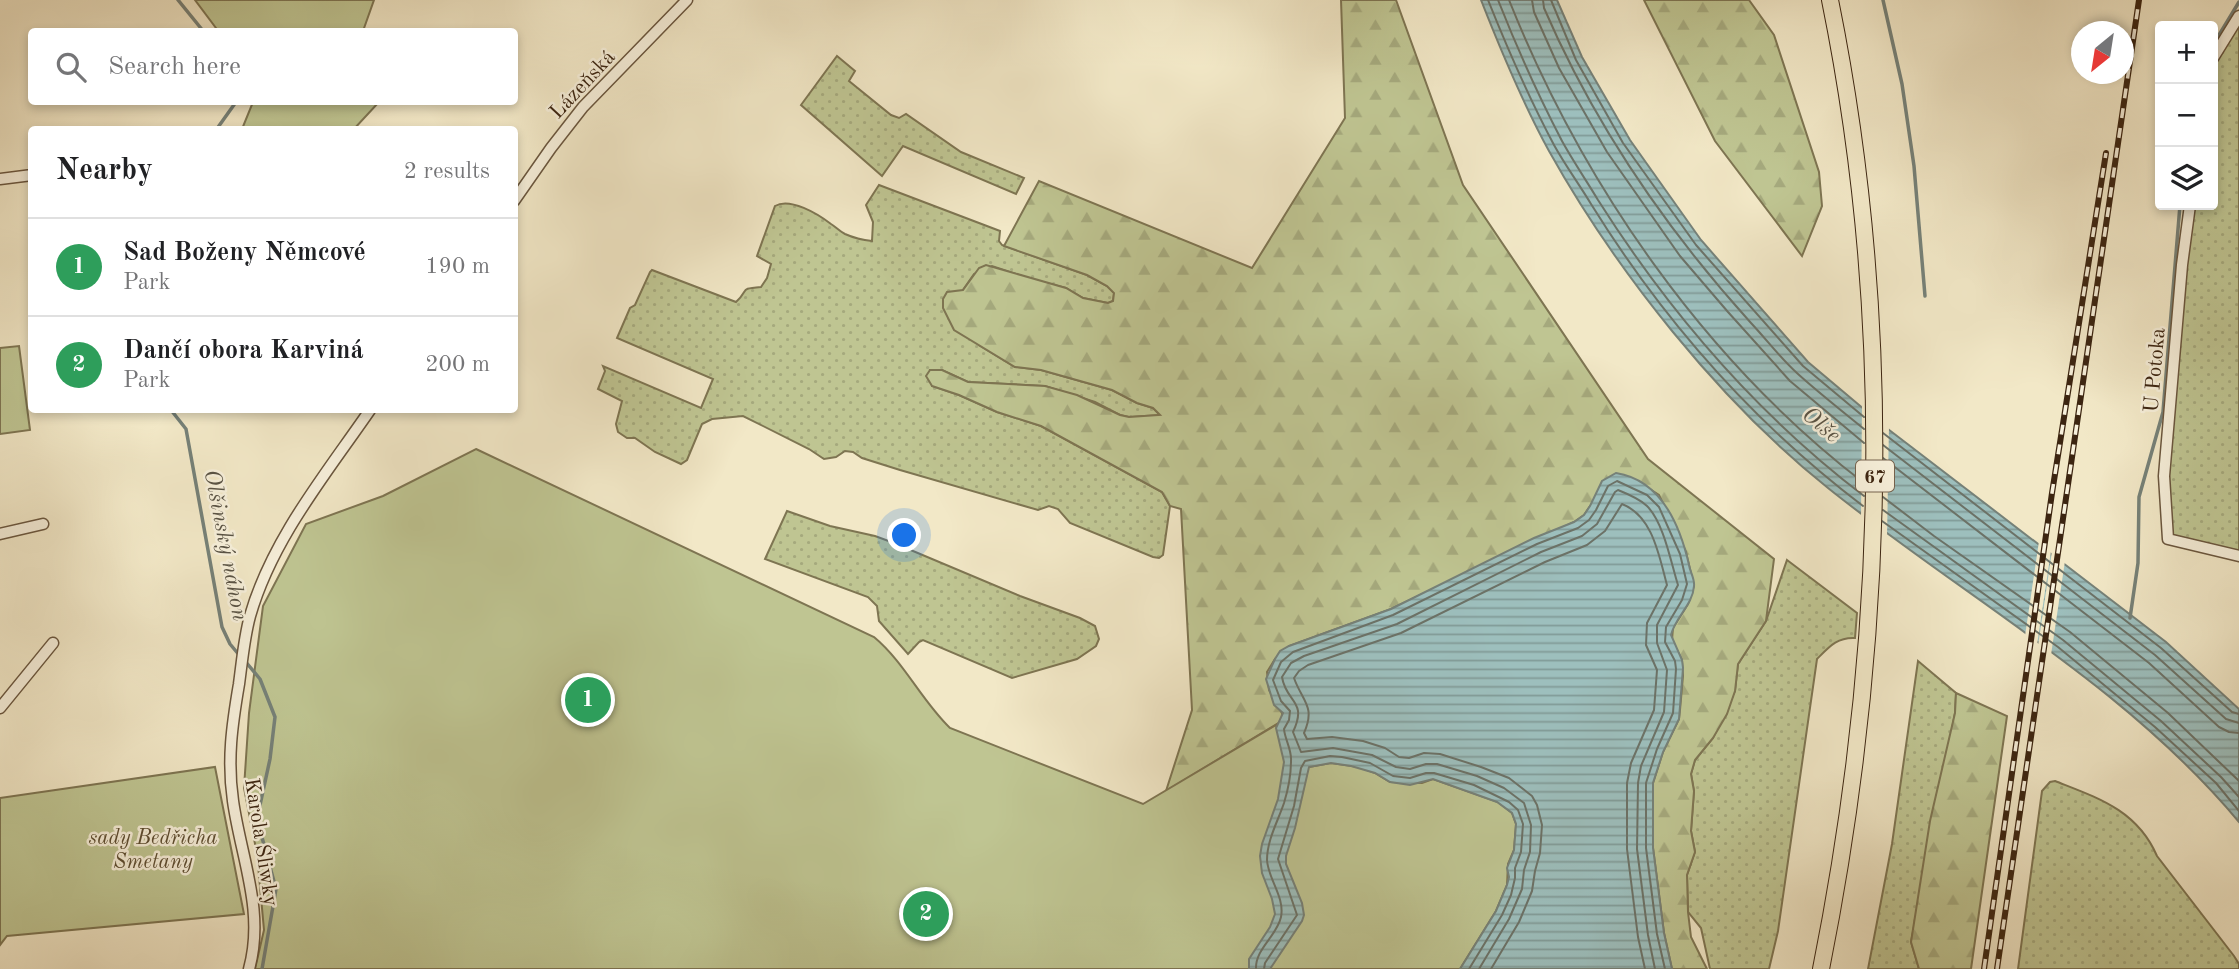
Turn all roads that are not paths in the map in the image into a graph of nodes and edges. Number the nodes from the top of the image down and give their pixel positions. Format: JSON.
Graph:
{"nodes":[{"id":1,"x":687,"y":0,"type":"edge"},
{"id":2,"x":1830,"y":0,"type":"edge"},
{"id":3,"x":2239,"y":16,"type":"edge"},
{"id":4,"x":2218,"y":50,"type":"edge"},
{"id":5,"x":28,"y":176,"type":"edge"},
{"id":6,"x":0,"y":179,"type":"edge"},
{"id":7,"x":518,"y":195,"type":"edge"},
{"id":8,"x":2189,"y":210,"type":"edge"},
{"id":9,"x":368,"y":413,"type":"edge"},
{"id":10,"x":43,"y":524,"type":"dead end"},
{"id":11,"x":0,"y":534,"type":"edge"},
{"id":12,"x":2239,"y":556,"type":"edge"},
{"id":13,"x":53,"y":643,"type":"dead end"},
{"id":14,"x":0,"y":708,"type":"edge"},
{"id":15,"x":249,"y":969,"type":"edge"},
{"id":16,"x":1821,"y":969,"type":"edge"}],
"edges":[{"from":1,"to":7,"type":"street","name":"Lázeňská"},
{"from":2,"to":16,"type":"main road","number":"67"},
{"from":3,"to":4,"type":"street"},
{"from":5,"to":6,"type":"street"},
{"from":8,"to":12,"type":"street","name":"U Potoka"},
{"from":9,"to":15,"type":"street","name":"Karola Śliwky"},
{"from":10,"to":11,"type":"street"},
{"from":13,"to":14,"type":"street"}]}
